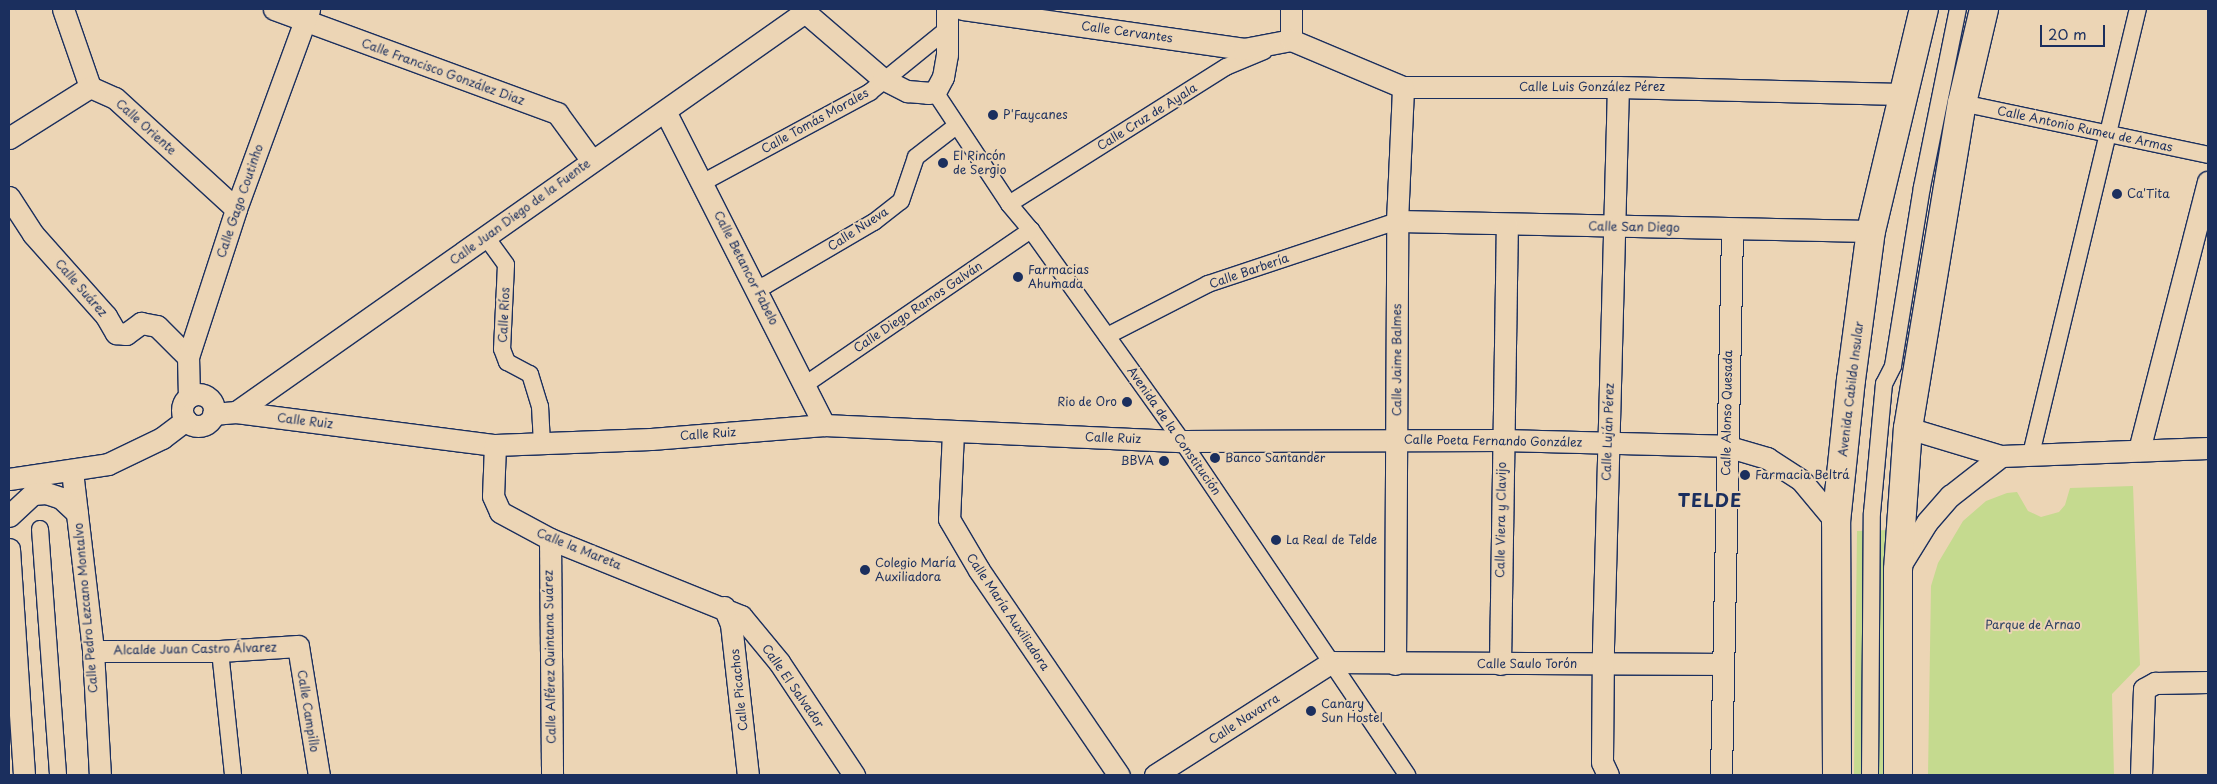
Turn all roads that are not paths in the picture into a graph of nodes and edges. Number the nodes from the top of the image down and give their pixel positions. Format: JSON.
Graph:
{"nodes":[{"id":1,"x":63,"y":9,"type":"edge"},
{"id":2,"x":274,"y":9,"type":"edge"},
{"id":3,"x":947,"y":9,"type":"edge"},
{"id":4,"x":963,"y":9,"type":"edge"},
{"id":5,"x":1291,"y":9,"type":"edge"},
{"id":6,"x":1924,"y":9,"type":"edge"},
{"id":7,"x":1958,"y":9,"type":"edge"},
{"id":8,"x":1984,"y":9,"type":"edge"},
{"id":9,"x":2138,"y":9,"type":"edge"},
{"id":10,"x":804,"y":10,"type":"edge"},
{"id":11,"x":306,"y":15,"type":"edge"},
{"id":12,"x":945,"y":31,"type":"junction"},
{"id":13,"x":1291,"y":40,"type":"junction"},
{"id":14,"x":883,"y":79,"type":"junction"},
{"id":15,"x":90,"y":87,"type":"junction"},
{"id":16,"x":1403,"y":87,"type":"junction"},
{"id":17,"x":1618,"y":87,"type":"junction"},
{"id":18,"x":931,"y":92,"type":"junction"},
{"id":19,"x":1901,"y":94,"type":"junction"},
{"id":20,"x":1962,"y":103,"type":"junction"},
{"id":21,"x":666,"y":113,"type":"junction"},
{"id":22,"x":956,"y":126,"type":"junction"},
{"id":23,"x":2108,"y":133,"type":"junction"},
{"id":24,"x":9,"y":138,"type":"edge"},
{"id":25,"x":2208,"y":155,"type":"edge"},
{"id":26,"x":592,"y":161,"type":"junction"},
{"id":27,"x":2208,"y":182,"type":"edge"},
{"id":28,"x":702,"y":183,"type":"junction"},
{"id":29,"x":9,"y":197,"type":"edge"},
{"id":30,"x":1009,"y":204,"type":"junction"},
{"id":31,"x":236,"y":209,"type":"junction"},
{"id":32,"x":1397,"y":221,"type":"junction"},
{"id":33,"x":1507,"y":225,"type":"junction"},
{"id":34,"x":1614,"y":226,"type":"junction"},
{"id":35,"x":1031,"y":230,"type":"junction"},
{"id":36,"x":1732,"y":230,"type":"junction"},
{"id":37,"x":1871,"y":231,"type":"junction"},
{"id":38,"x":486,"y":237,"type":"junction"},
{"id":39,"x":756,"y":287,"type":"junction"},
{"id":40,"x":1108,"y":336,"type":"junction"},
{"id":41,"x":188,"y":357,"type":"junction"},
{"id":42,"x":806,"y":384,"type":"junction"},
{"id":43,"x":189,"y":397,"type":"junction"},
{"id":44,"x":236,"y":412,"type":"junction"},
{"id":45,"x":213,"y":414,"type":"junction"},
{"id":46,"x":186,"y":420,"type":"junction"},
{"id":47,"x":824,"y":425,"type":"junction"},
{"id":48,"x":1908,"y":428,"type":"junction"},
{"id":49,"x":954,"y":432,"type":"junction"},
{"id":50,"x":1397,"y":440,"type":"junction"},
{"id":51,"x":1502,"y":440,"type":"junction"},
{"id":52,"x":1182,"y":441,"type":"junction"},
{"id":53,"x":542,"y":443,"type":"junction"},
{"id":54,"x":1607,"y":443,"type":"junction"},
{"id":55,"x":494,"y":445,"type":"junction"},
{"id":56,"x":1726,"y":446,"type":"junction"},
{"id":57,"x":2208,"y":448,"type":"edge"},
{"id":58,"x":2139,"y":450,"type":"junction"},
{"id":59,"x":2031,"y":454,"type":"junction"},
{"id":60,"x":2001,"y":456,"type":"junction"},
{"id":61,"x":72,"y":471,"type":"junction"},
{"id":62,"x":9,"y":479,"type":"edge"},
{"id":63,"x":77,"y":513,"type":"junction"},
{"id":64,"x":9,"y":516,"type":"edge"},
{"id":65,"x":1836,"y":522,"type":"junction"},
{"id":66,"x":40,"y":529,"type":"dead end"},
{"id":67,"x":550,"y":539,"type":"junction"},
{"id":68,"x":9,"y":549,"type":"edge"},
{"id":69,"x":1898,"y":570,"type":"junction"},
{"id":70,"x":724,"y":607,"type":"junction"},
{"id":71,"x":763,"y":643,"type":"junction"},
{"id":72,"x":298,"y":646,"type":"joint"},
{"id":73,"x":93,"y":651,"type":"junction"},
{"id":74,"x":220,"y":651,"type":"junction"},
{"id":75,"x":736,"y":654,"type":"junction"},
{"id":76,"x":1332,"y":662,"type":"junction"},
{"id":77,"x":1395,"y":664,"type":"junction"},
{"id":78,"x":1500,"y":664,"type":"junction"},
{"id":79,"x":1603,"y":664,"type":"junction"},
{"id":80,"x":1722,"y":664,"type":"junction"},
{"id":81,"x":13,"y":665,"type":"edge"},
{"id":82,"x":2208,"y":682,"type":"edge"},
{"id":83,"x":24,"y":775,"type":"edge"},
{"id":84,"x":58,"y":775,"type":"edge"},
{"id":85,"x":100,"y":775,"type":"edge"},
{"id":86,"x":233,"y":775,"type":"edge"},
{"id":87,"x":319,"y":775,"type":"edge"},
{"id":88,"x":552,"y":775,"type":"edge"},
{"id":89,"x":748,"y":775,"type":"edge"},
{"id":90,"x":854,"y":775,"type":"edge"},
{"id":91,"x":1119,"y":775,"type":"edge"},
{"id":92,"x":1155,"y":775,"type":"edge"},
{"id":93,"x":1407,"y":775,"type":"edge"},
{"id":94,"x":1608,"y":775,"type":"edge"},
{"id":95,"x":1720,"y":775,"type":"edge"},
{"id":96,"x":1837,"y":775,"type":"edge"},
{"id":97,"x":1870,"y":775,"type":"edge"},
{"id":98,"x":1898,"y":775,"type":"edge"},
{"id":99,"x":2140,"y":775,"type":"edge"}],
"edges":[{"from":1,"to":15,"type":"street"},
{"from":2,"to":11,"type":"street","name":"Calle Francisco González Diaz"},
{"from":3,"to":12,"type":"street"},
{"from":4,"to":13,"type":"street","name":"Calle Cervantes"},
{"from":5,"to":13,"type":"street"},
{"from":6,"to":19,"type":"main road","name":"Avenida Cabildo Insular"},
{"from":7,"to":97,"type":"street"},
{"from":8,"to":20,"type":"main road"},
{"from":9,"to":23,"type":"street"},
{"from":10,"to":14,"type":"street"},
{"from":10,"to":21,"type":"street","name":"Calle Juan Diego de la Fuente"},
{"from":11,"to":26,"type":"street","name":"Calle Francisco González Diaz"},
{"from":11,"to":31,"type":"street","name":"Calle Gago Coutinho"},
{"from":12,"to":14,"type":"street","name":"Calle Tomás Morales"},
{"from":12,"to":18,"type":"street"},
{"from":13,"to":16,"type":"street","name":"Calle Luis González Pérez"},
{"from":13,"to":30,"type":"street","name":"Calle Cruz de Ayala"},
{"from":14,"to":18,"type":"street"},
{"from":14,"to":28,"type":"street","name":"Calle Tomás Morales"},
{"from":15,"to":24,"type":"street"},
{"from":15,"to":31,"type":"street","name":"Calle Oriente"},
{"from":16,"to":17,"type":"street","name":"Calle Luis González Pérez"},
{"from":16,"to":32,"type":"street","name":"Calle Jaime Balmes"},
{"from":17,"to":19,"type":"street","name":"Calle Luis González Pérez"},
{"from":17,"to":34,"type":"street","name":"Calle Luján Pérez"},
{"from":18,"to":22,"type":"street","name":"Avenida de la Constitución"},
{"from":19,"to":37,"type":"main road","name":"Avenida Cabildo Insular"},
{"from":20,"to":23,"type":"street","name":"Calle Antonio Rumeu de Armas"},
{"from":20,"to":48,"type":"main road"},
{"from":21,"to":26,"type":"street","name":"Calle Juan Diego de la Fuente"},
{"from":21,"to":28,"type":"street","name":"Calle Betancor Fabelo"},
{"from":22,"to":30,"type":"street","name":"Avenida de la Constitución"},
{"from":22,"to":39,"type":"street","name":"Calle Nueva"},
{"from":23,"to":25,"type":"street","name":"Calle Antonio Rumeu de Armas"},
{"from":23,"to":59,"type":"street"},
{"from":26,"to":38,"type":"street","name":"Calle Juan Diego de la Fuente"},
{"from":27,"to":58,"type":"street"},
{"from":28,"to":39,"type":"street","name":"Calle Betancor Fabelo"},
{"from":29,"to":41,"type":"street","name":"Calle Suárez"},
{"from":30,"to":35,"type":"street","name":"Avenida de la Constitución"},
{"from":31,"to":41,"type":"street","name":"Calle Gago Coutinho"},
{"from":32,"to":33,"type":"street","name":"Calle San Diego"},
{"from":32,"to":40,"type":"street","name":"Calle Barbería"},
{"from":32,"to":50,"type":"street","name":"Calle Jaime Balmes"},
{"from":33,"to":34,"type":"street","name":"Calle San Diego"},
{"from":33,"to":51,"type":"street","name":"Calle Viera y Clavijo"},
{"from":34,"to":36,"type":"street","name":"Calle San Diego"},
{"from":34,"to":54,"type":"street","name":"Calle Luján Pérez"},
{"from":35,"to":40,"type":"street","name":"Avenida de la Constitución"},
{"from":35,"to":42,"type":"street","name":"Calle Diego Ramos Galván"},
{"from":36,"to":37,"type":"street","name":"Calle San Diego"},
{"from":36,"to":56,"type":"street","name":"Calle Alonso Quesada"},
{"from":37,"to":65,"type":"main road","name":"Avenida Cabildo Insular"},
{"from":38,"to":44,"type":"street","name":"Calle Juan Diego de la Fuente"},
{"from":38,"to":53,"type":"street","name":"Calle Ríos"},
{"from":39,"to":42,"type":"street","name":"Calle Betancor Fabelo"},
{"from":40,"to":52,"type":"street","name":"Avenida de la Constitución"},
{"from":41,"to":43,"type":"street","name":"Calle Gago Coutinho"},
{"from":42,"to":47,"type":"street","name":"Calle Betancor Fabelo"},
{"from":43,"to":45,"type":"street"},
{"from":43,"to":46,"type":"street"},
{"from":44,"to":45,"type":"street"},
{"from":44,"to":55,"type":"street","name":"Calle Ruiz"},
{"from":45,"to":46,"type":"street"},
{"from":46,"to":61,"type":"street"},
{"from":47,"to":49,"type":"street","name":"Calle Ruiz"},
{"from":47,"to":53,"type":"street","name":"Calle Ruiz"},
{"from":48,"to":60,"type":"street"},
{"from":48,"to":69,"type":"main road"},
{"from":49,"to":52,"type":"street","name":"Calle Ruiz"},
{"from":49,"to":91,"type":"street","name":"Calle María Auxiliadora"},
{"from":50,"to":51,"type":"street","name":"Calle Poeta Fernando González"},
{"from":50,"to":52,"type":"street","name":"Calle Poeta Fernando González"},
{"from":50,"to":77,"type":"street","name":"Calle Jaime Balmes"},
{"from":51,"to":54,"type":"street","name":"Calle Poeta Fernando González"},
{"from":51,"to":78,"type":"street","name":"Calle Viera y Clavijo"},
{"from":52,"to":76,"type":"street","name":"Avenida de la Constitución"},
{"from":53,"to":55,"type":"street","name":"Calle Ruiz"},
{"from":54,"to":56,"type":"street","name":"Calle Poeta Fernando González"},
{"from":54,"to":79,"type":"street","name":"Calle Luján Pérez"},
{"from":55,"to":67,"type":"street","name":"Calle la Mareta"},
{"from":56,"to":65,"type":"street","name":"Calle Poeta Fernando González"},
{"from":56,"to":80,"type":"street","name":"Calle Alonso Quesada"},
{"from":57,"to":58,"type":"street"},
{"from":58,"to":59,"type":"street"},
{"from":59,"to":60,"type":"street"},
{"from":60,"to":69,"type":"street"},
{"from":61,"to":62,"type":"street"},
{"from":61,"to":63,"type":"street","name":"Calle Pedro Lezcano Montalvo"},
{"from":63,"to":64,"type":"street"},
{"from":63,"to":73,"type":"street","name":"Calle Pedro Lezcano Montalvo"},
{"from":65,"to":96,"type":"main road","name":"Avenida Cabildo Insular"},
{"from":66,"to":84,"type":"street"},
{"from":67,"to":70,"type":"street","name":"Calle la Mareta"},
{"from":67,"to":88,"type":"street","name":"Calle Alférez Quintana Suárez"},
{"from":68,"to":81,"type":"street"},
{"from":69,"to":98,"type":"main road"},
{"from":70,"to":71,"type":"street","name":"Calle El Salvador"},
{"from":70,"to":75,"type":"street","name":"Calle Picachos"},
{"from":71,"to":75,"type":"street"},
{"from":71,"to":90,"type":"street","name":"Calle El Salvador"},
{"from":72,"to":74,"type":"street","name":"Alcalde Juan Castro Álvarez"},
{"from":72,"to":87,"type":"street","name":"Calle Campillo"},
{"from":73,"to":74,"type":"street","name":"Alcalde Juan Castro Álvarez"},
{"from":73,"to":85,"type":"street","name":"Calle Pedro Lezcano Montalvo"},
{"from":74,"to":86,"type":"street"},
{"from":75,"to":89,"type":"street","name":"Calle Picachos"},
{"from":76,"to":77,"type":"street","name":"Calle Saulo Torón"},
{"from":76,"to":92,"type":"street","name":"Calle Navarra"},
{"from":76,"to":93,"type":"street","name":"Avenida de la Constitución"},
{"from":77,"to":78,"type":"street","name":"Calle Saulo Torón"},
{"from":78,"to":79,"type":"street","name":"Calle Saulo Torón"},
{"from":79,"to":80,"type":"street","name":"Calle Saulo Torón"},
{"from":79,"to":94,"type":"street","name":"Calle Luján Pérez"},
{"from":80,"to":95,"type":"street","name":"Calle Alonso Quesada"},
{"from":81,"to":83,"type":"street"},
{"from":82,"to":99,"type":"street"}]}
